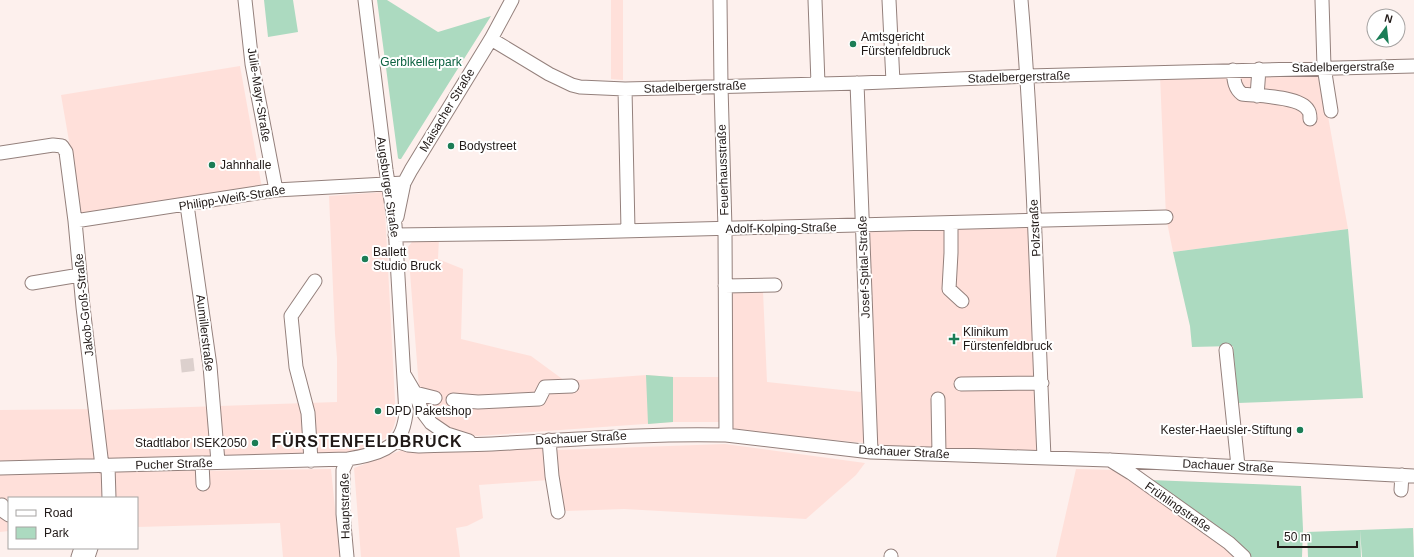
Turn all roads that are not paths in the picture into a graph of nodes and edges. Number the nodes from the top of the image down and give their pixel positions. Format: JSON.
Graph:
{"nodes":[{"id":1,"x":245,"y":0,"type":"edge"},
{"id":2,"x":365,"y":0,"type":"edge"},
{"id":3,"x":512,"y":0,"type":"edge"},
{"id":4,"x":720,"y":0,"type":"edge"},
{"id":5,"x":816,"y":0,"type":"edge"},
{"id":6,"x":890,"y":0,"type":"edge"},
{"id":7,"x":1021,"y":0,"type":"edge"},
{"id":8,"x":1322,"y":0,"type":"edge"},
{"id":9,"x":490,"y":39,"type":"junction"},
{"id":10,"x":1414,"y":66,"type":"edge"},
{"id":11,"x":1324,"y":67,"type":"junction"},
{"id":12,"x":1259,"y":69,"type":"junction"},
{"id":13,"x":1233,"y":70,"type":"junction"},
{"id":14,"x":1028,"y":76,"type":"junction"},
{"id":15,"x":893,"y":82,"type":"junction"},
{"id":16,"x":858,"y":83,"type":"junction"},
{"id":17,"x":818,"y":84,"type":"junction"},
{"id":18,"x":721,"y":86,"type":"junction"},
{"id":19,"x":625,"y":89,"type":"junction"},
{"id":20,"x":1257,"y":96,"type":"junction"},
{"id":21,"x":1331,"y":112,"type":"dead end"},
{"id":22,"x":1310,"y":119,"type":"dead end"},
{"id":23,"x":0,"y":153,"type":"edge"},
{"id":24,"x":404,"y":183,"type":"junction"},
{"id":25,"x":389,"y":184,"type":"junction"},
{"id":26,"x":276,"y":190,"type":"junction"},
{"id":27,"x":187,"y":205,"type":"junction"},
{"id":28,"x":1166,"y":217,"type":"dead end"},
{"id":29,"x":75,"y":221,"type":"junction"},
{"id":30,"x":1035,"y":221,"type":"junction"},
{"id":31,"x":951,"y":223,"type":"junction"},
{"id":32,"x":863,"y":226,"type":"junction"},
{"id":33,"x":725,"y":229,"type":"junction"},
{"id":34,"x":395,"y":230,"type":"junction"},
{"id":35,"x":628,"y":230,"type":"junction"},
{"id":36,"x":80,"y":275,"type":"junction"},
{"id":37,"x":315,"y":281,"type":"dead end"},
{"id":38,"x":32,"y":283,"type":"dead end"},
{"id":39,"x":775,"y":285,"type":"dead end"},
{"id":40,"x":725,"y":286,"type":"junction"},
{"id":41,"x":962,"y":301,"type":"dead end"},
{"id":42,"x":1226,"y":350,"type":"dead end"},
{"id":43,"x":404,"y":374,"type":"junction"},
{"id":44,"x":1042,"y":383,"type":"junction"},
{"id":45,"x":961,"y":384,"type":"dead end"},
{"id":46,"x":572,"y":386,"type":"dead end"},
{"id":47,"x":415,"y":393,"type":"junction"},
{"id":48,"x":435,"y":398,"type":"dead end"},
{"id":49,"x":938,"y":399,"type":"dead end"},
{"id":50,"x":453,"y":400,"type":"dead end"},
{"id":51,"x":726,"y":435,"type":"junction"},
{"id":52,"x":549,"y":440,"type":"junction"},
{"id":53,"x":396,"y":441,"type":"junction"},
{"id":54,"x":480,"y":444,"type":"junction"},
{"id":55,"x":871,"y":452,"type":"junction"},
{"id":56,"x":938,"y":454,"type":"junction"},
{"id":57,"x":1044,"y":457,"type":"junction"},
{"id":58,"x":348,"y":459,"type":"junction"},
{"id":59,"x":1109,"y":460,"type":"junction"},
{"id":60,"x":310,"y":461,"type":"junction"},
{"id":61,"x":218,"y":462,"type":"junction"},
{"id":62,"x":202,"y":463,"type":"junction"},
{"id":63,"x":105,"y":466,"type":"junction"},
{"id":64,"x":1238,"y":466,"type":"junction"},
{"id":65,"x":0,"y":468,"type":"edge"},
{"id":66,"x":1408,"y":476,"type":"edge"},
{"id":67,"x":203,"y":484,"type":"dead end"},
{"id":68,"x":1401,"y":490,"type":"dead end"},
{"id":69,"x":109,"y":497,"type":"edge"},
{"id":70,"x":558,"y":512,"type":"dead end"},
{"id":71,"x":347,"y":557,"type":"edge"},
{"id":72,"x":1244,"y":557,"type":"edge"}],
"edges":[{"from":1,"to":26,"type":"street","name":"Julie-Mayr-Straße"},
{"from":2,"to":25,"type":"street","name":"Augsburger Straße"},
{"from":3,"to":9,"type":"street","name":"Maisacher Straße"},
{"from":4,"to":18,"type":"street","name":"Feuerhausstraße"},
{"from":5,"to":17,"type":"street"},
{"from":6,"to":15,"type":"street"},
{"from":7,"to":14,"type":"street","name":"Polzstraße"},
{"from":8,"to":11,"type":"street"},
{"from":9,"to":19,"type":"street","name":"Stadelbergerstraße"},
{"from":9,"to":24,"type":"street","name":"Maisacher Straße"},
{"from":10,"to":11,"type":"street","name":"Stadelbergerstraße"},
{"from":11,"to":12,"type":"street","name":"Stadelbergerstraße"},
{"from":11,"to":21,"type":"street"},
{"from":12,"to":13,"type":"street","name":"Stadelbergerstraße"},
{"from":12,"to":20,"type":"street"},
{"from":13,"to":14,"type":"street","name":"Stadelbergerstraße"},
{"from":13,"to":20,"type":"street"},
{"from":14,"to":15,"type":"street","name":"Stadelbergerstraße"},
{"from":14,"to":30,"type":"street","name":"Polzstraße"},
{"from":15,"to":16,"type":"street","name":"Stadelbergerstraße"},
{"from":16,"to":17,"type":"street","name":"Stadelbergerstraße"},
{"from":16,"to":32,"type":"street","name":"Josef-Spital-Straße"},
{"from":17,"to":18,"type":"street","name":"Stadelbergerstraße"},
{"from":18,"to":19,"type":"street","name":"Stadelbergerstraße"},
{"from":18,"to":33,"type":"street","name":"Feuerhausstraße"},
{"from":19,"to":35,"type":"street"},
{"from":20,"to":22,"type":"street"},
{"from":23,"to":29,"type":"street","name":"Jakob-Groß-Straße"},
{"from":24,"to":25,"type":"street","name":"Philipp-Weiß-Straße"},
{"from":24,"to":34,"type":"street","name":"Maisacher Straße"},
{"from":25,"to":26,"type":"street","name":"Philipp-Weiß-Straße"},
{"from":25,"to":34,"type":"street","name":"Augsburger Straße"},
{"from":26,"to":27,"type":"street","name":"Philipp-Weiß-Straße"},
{"from":27,"to":29,"type":"street","name":"Philipp-Weiß-Straße"},
{"from":27,"to":61,"type":"street","name":"Aumillerstraße"},
{"from":28,"to":30,"type":"street","name":"Adolf-Kolping-Straße"},
{"from":29,"to":36,"type":"street","name":"Jakob-Groß-Straße"},
{"from":30,"to":31,"type":"street","name":"Adolf-Kolping-Straße"},
{"from":30,"to":44,"type":"street","name":"Polzstraße"},
{"from":31,"to":32,"type":"street","name":"Adolf-Kolping-Straße"},
{"from":31,"to":41,"type":"street"},
{"from":32,"to":33,"type":"street","name":"Adolf-Kolping-Straße"},
{"from":32,"to":55,"type":"street","name":"Josef-Spital-Straße"},
{"from":33,"to":35,"type":"street","name":"Adolf-Kolping-Straße"},
{"from":33,"to":40,"type":"street","name":"Feuerhausstraße"},
{"from":34,"to":35,"type":"street","name":"Adolf-Kolping-Straße"},
{"from":34,"to":43,"type":"street","name":"Augsburger Straße"},
{"from":36,"to":38,"type":"street"},
{"from":36,"to":63,"type":"street","name":"Jakob-Groß-Straße"},
{"from":37,"to":60,"type":"street"},
{"from":39,"to":40,"type":"street"},
{"from":40,"to":51,"type":"street","name":"Feuerhausstraße"},
{"from":42,"to":64,"type":"street"},
{"from":43,"to":47,"type":"street","name":"Augsburger Straße"},
{"from":43,"to":53,"type":"street","name":"Augsburger Straße"},
{"from":44,"to":45,"type":"street"},
{"from":44,"to":57,"type":"street","name":"Polzstraße"},
{"from":46,"to":50,"type":"street"},
{"from":47,"to":48,"type":"street"},
{"from":47,"to":54,"type":"street","name":"Augsburger Straße"},
{"from":49,"to":56,"type":"street"},
{"from":51,"to":52,"type":"street","name":"Dachauer Straße"},
{"from":51,"to":55,"type":"street","name":"Dachauer Straße"},
{"from":52,"to":54,"type":"street","name":"Dachauer Straße"},
{"from":52,"to":70,"type":"street"},
{"from":53,"to":54,"type":"street","name":"Dachauer Straße"},
{"from":53,"to":58,"type":"street","name":"Hauptstraße"},
{"from":55,"to":56,"type":"street","name":"Dachauer Straße"},
{"from":56,"to":57,"type":"street","name":"Dachauer Straße"},
{"from":57,"to":59,"type":"street","name":"Dachauer Straße"},
{"from":58,"to":60,"type":"street","name":"Pucher Straße"},
{"from":58,"to":71,"type":"street","name":"Hauptstraße"},
{"from":59,"to":64,"type":"street","name":"Dachauer Straße"},
{"from":59,"to":72,"type":"street","name":"Frühlingstraße"},
{"from":60,"to":61,"type":"street","name":"Pucher Straße"},
{"from":61,"to":62,"type":"street","name":"Pucher Straße"},
{"from":62,"to":63,"type":"street","name":"Pucher Straße"},
{"from":62,"to":67,"type":"street"},
{"from":63,"to":65,"type":"street","name":"Pucher Straße"},
{"from":63,"to":69,"type":"street","name":"Jakob-Groß-Straße"},
{"from":64,"to":66,"type":"street","name":"Dachauer Straße"},
{"from":66,"to":68,"type":"street"}]}
